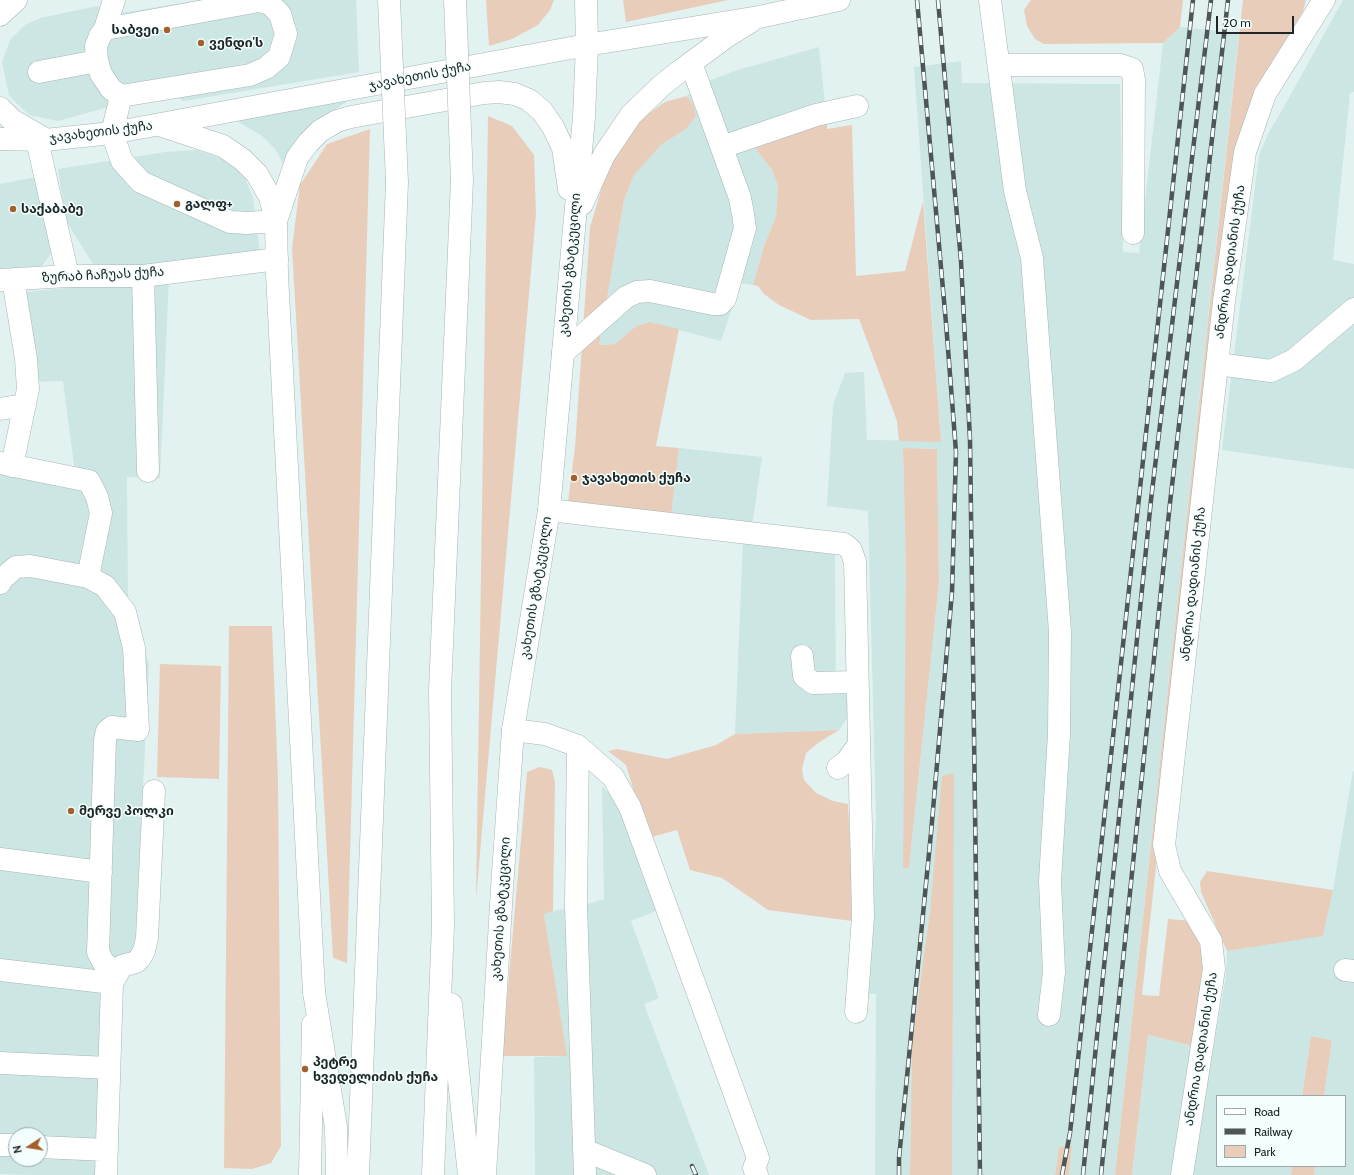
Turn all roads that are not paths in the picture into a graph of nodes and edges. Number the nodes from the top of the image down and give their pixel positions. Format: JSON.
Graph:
{"nodes":[{"id":1,"x":7,"y":0,"type":"edge"},
{"id":2,"x":16,"y":0,"type":"edge"},
{"id":3,"x":114,"y":0,"type":"edge"},
{"id":4,"x":389,"y":0,"type":"edge"},
{"id":5,"x":455,"y":0,"type":"edge"},
{"id":6,"x":586,"y":0,"type":"edge"},
{"id":7,"x":839,"y":0,"type":"edge"},
{"id":8,"x":990,"y":0,"type":"edge"},
{"id":9,"x":1324,"y":0,"type":"edge"},
{"id":10,"x":0,"y":2,"type":"edge"},
{"id":11,"x":181,"y":7,"type":"edge"},
{"id":12,"x":0,"y":15,"type":"edge"},
{"id":13,"x":759,"y":17,"type":"junction"},
{"id":14,"x":105,"y":29,"type":"junction"},
{"id":15,"x":587,"y":45,"type":"junction"},
{"id":16,"x":97,"y":61,"type":"junction"},
{"id":17,"x":691,"y":63,"type":"junction"},
{"id":18,"x":999,"y":65,"type":"junction"},
{"id":19,"x":39,"y":72,"type":"dead end"},
{"id":20,"x":122,"y":96,"type":"junction"},
{"id":21,"x":857,"y":106,"type":"dead end"},
{"id":22,"x":0,"y":108,"type":"edge"},
{"id":23,"x":160,"y":125,"type":"junction"},
{"id":24,"x":112,"y":133,"type":"junction"},
{"id":25,"x":0,"y":139,"type":"edge"},
{"id":26,"x":41,"y":140,"type":"junction"},
{"id":27,"x":722,"y":147,"type":"junction"},
{"id":28,"x":276,"y":221,"type":"junction"},
{"id":29,"x":574,"y":221,"type":"junction"},
{"id":30,"x":1133,"y":233,"type":"dead end"},
{"id":31,"x":277,"y":259,"type":"junction"},
{"id":32,"x":68,"y":276,"type":"junction"},
{"id":33,"x":143,"y":276,"type":"junction"},
{"id":34,"x":6,"y":280,"type":"edge"},
{"id":35,"x":1354,"y":309,"type":"edge"},
{"id":36,"x":563,"y":353,"type":"junction"},
{"id":37,"x":1217,"y":364,"type":"junction"},
{"id":38,"x":25,"y":405,"type":"junction"},
{"id":39,"x":0,"y":409,"type":"edge"},
{"id":40,"x":6,"y":464,"type":"edge"},
{"id":41,"x":148,"y":471,"type":"dead end"},
{"id":42,"x":549,"y":510,"type":"junction"},
{"id":43,"x":88,"y":577,"type":"junction"},
{"id":44,"x":0,"y":582,"type":"edge"},
{"id":45,"x":802,"y":656,"type":"dead end"},
{"id":46,"x":858,"y":682,"type":"junction"},
{"id":47,"x":513,"y":730,"type":"junction"},
{"id":48,"x":859,"y":744,"type":"junction"},
{"id":49,"x":578,"y":746,"type":"junction"},
{"id":50,"x":838,"y":768,"type":"dead end"},
{"id":51,"x":154,"y":791,"type":"dead end"},
{"id":52,"x":0,"y":859,"type":"edge"},
{"id":53,"x":101,"y":872,"type":"junction"},
{"id":54,"x":442,"y":926,"type":"junction"},
{"id":55,"x":0,"y":970,"type":"edge"},
{"id":56,"x":115,"y":979,"type":"junction"},
{"id":57,"x":314,"y":992,"type":"junction"},
{"id":58,"x":856,"y":1012,"type":"dead end"},
{"id":59,"x":1049,"y":1015,"type":"dead end"},
{"id":60,"x":0,"y":1063,"type":"edge"},
{"id":61,"x":109,"y":1068,"type":"junction"},
{"id":62,"x":48,"y":1147,"type":"edge"},
{"id":63,"x":107,"y":1150,"type":"junction"},
{"id":64,"x":584,"y":1150,"type":"junction"},
{"id":65,"x":1186,"y":1171,"type":"edge"},
{"id":66,"x":307,"y":1173,"type":"edge"},
{"id":67,"x":106,"y":1175,"type":"edge"},
{"id":68,"x":337,"y":1175,"type":"edge"},
{"id":69,"x":358,"y":1175,"type":"edge"},
{"id":70,"x":433,"y":1175,"type":"edge"},
{"id":71,"x":469,"y":1175,"type":"edge"},
{"id":72,"x":485,"y":1175,"type":"edge"},
{"id":73,"x":585,"y":1175,"type":"edge"},
{"id":74,"x":645,"y":1175,"type":"edge"},
{"id":75,"x":757,"y":1175,"type":"edge"}],
"edges":[{"from":1,"to":10,"type":"main road"},
{"from":2,"to":12,"type":"main road"},
{"from":3,"to":14,"type":"main road"},
{"from":4,"to":69,"type":"main road","bridge":true},
{"from":5,"to":54,"type":"main road","bridge":true},
{"from":6,"to":15,"type":"main road","name":"კახეთის გზატკეცილი"},
{"from":7,"to":13,"type":"main road","name":"ჯავახეთის ქუჩა"},
{"from":8,"to":18,"type":"main road"},
{"from":9,"to":37,"type":"main road","name":"ანდრია დადიანის ქუჩა"},
{"from":11,"to":14,"type":"main road"},
{"from":11,"to":20,"type":"main road"},
{"from":13,"to":15,"type":"main road","name":"ჯავახეთის ქუჩა"},
{"from":13,"to":17,"type":"main road"},
{"from":14,"to":16,"type":"main road"},
{"from":15,"to":23,"type":"main road","name":"ჯავახეთის ქუჩა"},
{"from":15,"to":29,"type":"main road","name":"კახეთის გზატკეცილი"},
{"from":16,"to":19,"type":"main road"},
{"from":16,"to":20,"type":"main road"},
{"from":17,"to":27,"type":"main road"},
{"from":17,"to":29,"type":"main road"},
{"from":18,"to":30,"type":"main road"},
{"from":18,"to":59,"type":"main road"},
{"from":20,"to":24,"type":"main road"},
{"from":21,"to":27,"type":"main road"},
{"from":22,"to":26,"type":"main road"},
{"from":23,"to":24,"type":"main road","name":"ჯავახეთის ქუჩა"},
{"from":23,"to":28,"type":"main road"},
{"from":24,"to":26,"type":"main road","name":"ჯავახეთის ქუჩა"},
{"from":24,"to":28,"type":"main road"},
{"from":25,"to":26,"type":"main road","name":"ჯავახეთის ქუჩა"},
{"from":26,"to":32,"type":"main road"},
{"from":27,"to":36,"type":"main road"},
{"from":28,"to":29,"type":"main road"},
{"from":28,"to":31,"type":"main road"},
{"from":29,"to":36,"type":"main road","name":"კახეთის გზატკეცილი"},
{"from":31,"to":33,"type":"main road","name":"ზურაბ ჩაჩუას ქუჩა"},
{"from":31,"to":57,"type":"main road"},
{"from":32,"to":33,"type":"main road","name":"ზურაბ ჩაჩუას ქუჩა"},
{"from":32,"to":34,"type":"main road","name":"ზურაბ ჩაჩუას ქუჩა"},
{"from":33,"to":41,"type":"main road"},
{"from":34,"to":38,"type":"main road"},
{"from":35,"to":37,"type":"main road"},
{"from":36,"to":42,"type":"main road","name":"კახეთის გზატკეცილი"},
{"from":37,"to":65,"type":"main road","name":"ანდრია დადიანის ქუჩა"},
{"from":38,"to":39,"type":"main road"},
{"from":38,"to":40,"type":"main road"},
{"from":40,"to":43,"type":"main road"},
{"from":42,"to":46,"type":"main road"},
{"from":42,"to":47,"type":"main road","name":"კახეთის გზატკეცილი"},
{"from":43,"to":44,"type":"main road"},
{"from":43,"to":53,"type":"main road"},
{"from":45,"to":46,"type":"main road"},
{"from":46,"to":48,"type":"main road"},
{"from":47,"to":49,"type":"main road"},
{"from":47,"to":72,"type":"main road","name":"კახეთის გზატკეცილი"},
{"from":48,"to":50,"type":"main road"},
{"from":48,"to":58,"type":"main road"},
{"from":49,"to":64,"type":"main road"},
{"from":49,"to":75,"type":"main road"},
{"from":51,"to":56,"type":"main road"},
{"from":52,"to":53,"type":"main road"},
{"from":53,"to":56,"type":"main road"},
{"from":54,"to":70,"type":"main road"},
{"from":54,"to":71,"type":"main road"},
{"from":55,"to":56,"type":"main road"},
{"from":56,"to":61,"type":"main road"},
{"from":57,"to":66,"type":"main road"},
{"from":57,"to":68,"type":"main road"},
{"from":60,"to":61,"type":"main road"},
{"from":61,"to":63,"type":"main road"},
{"from":62,"to":63,"type":"main road"},
{"from":63,"to":67,"type":"main road"},
{"from":64,"to":73,"type":"main road"},
{"from":64,"to":74,"type":"main road"}]}
